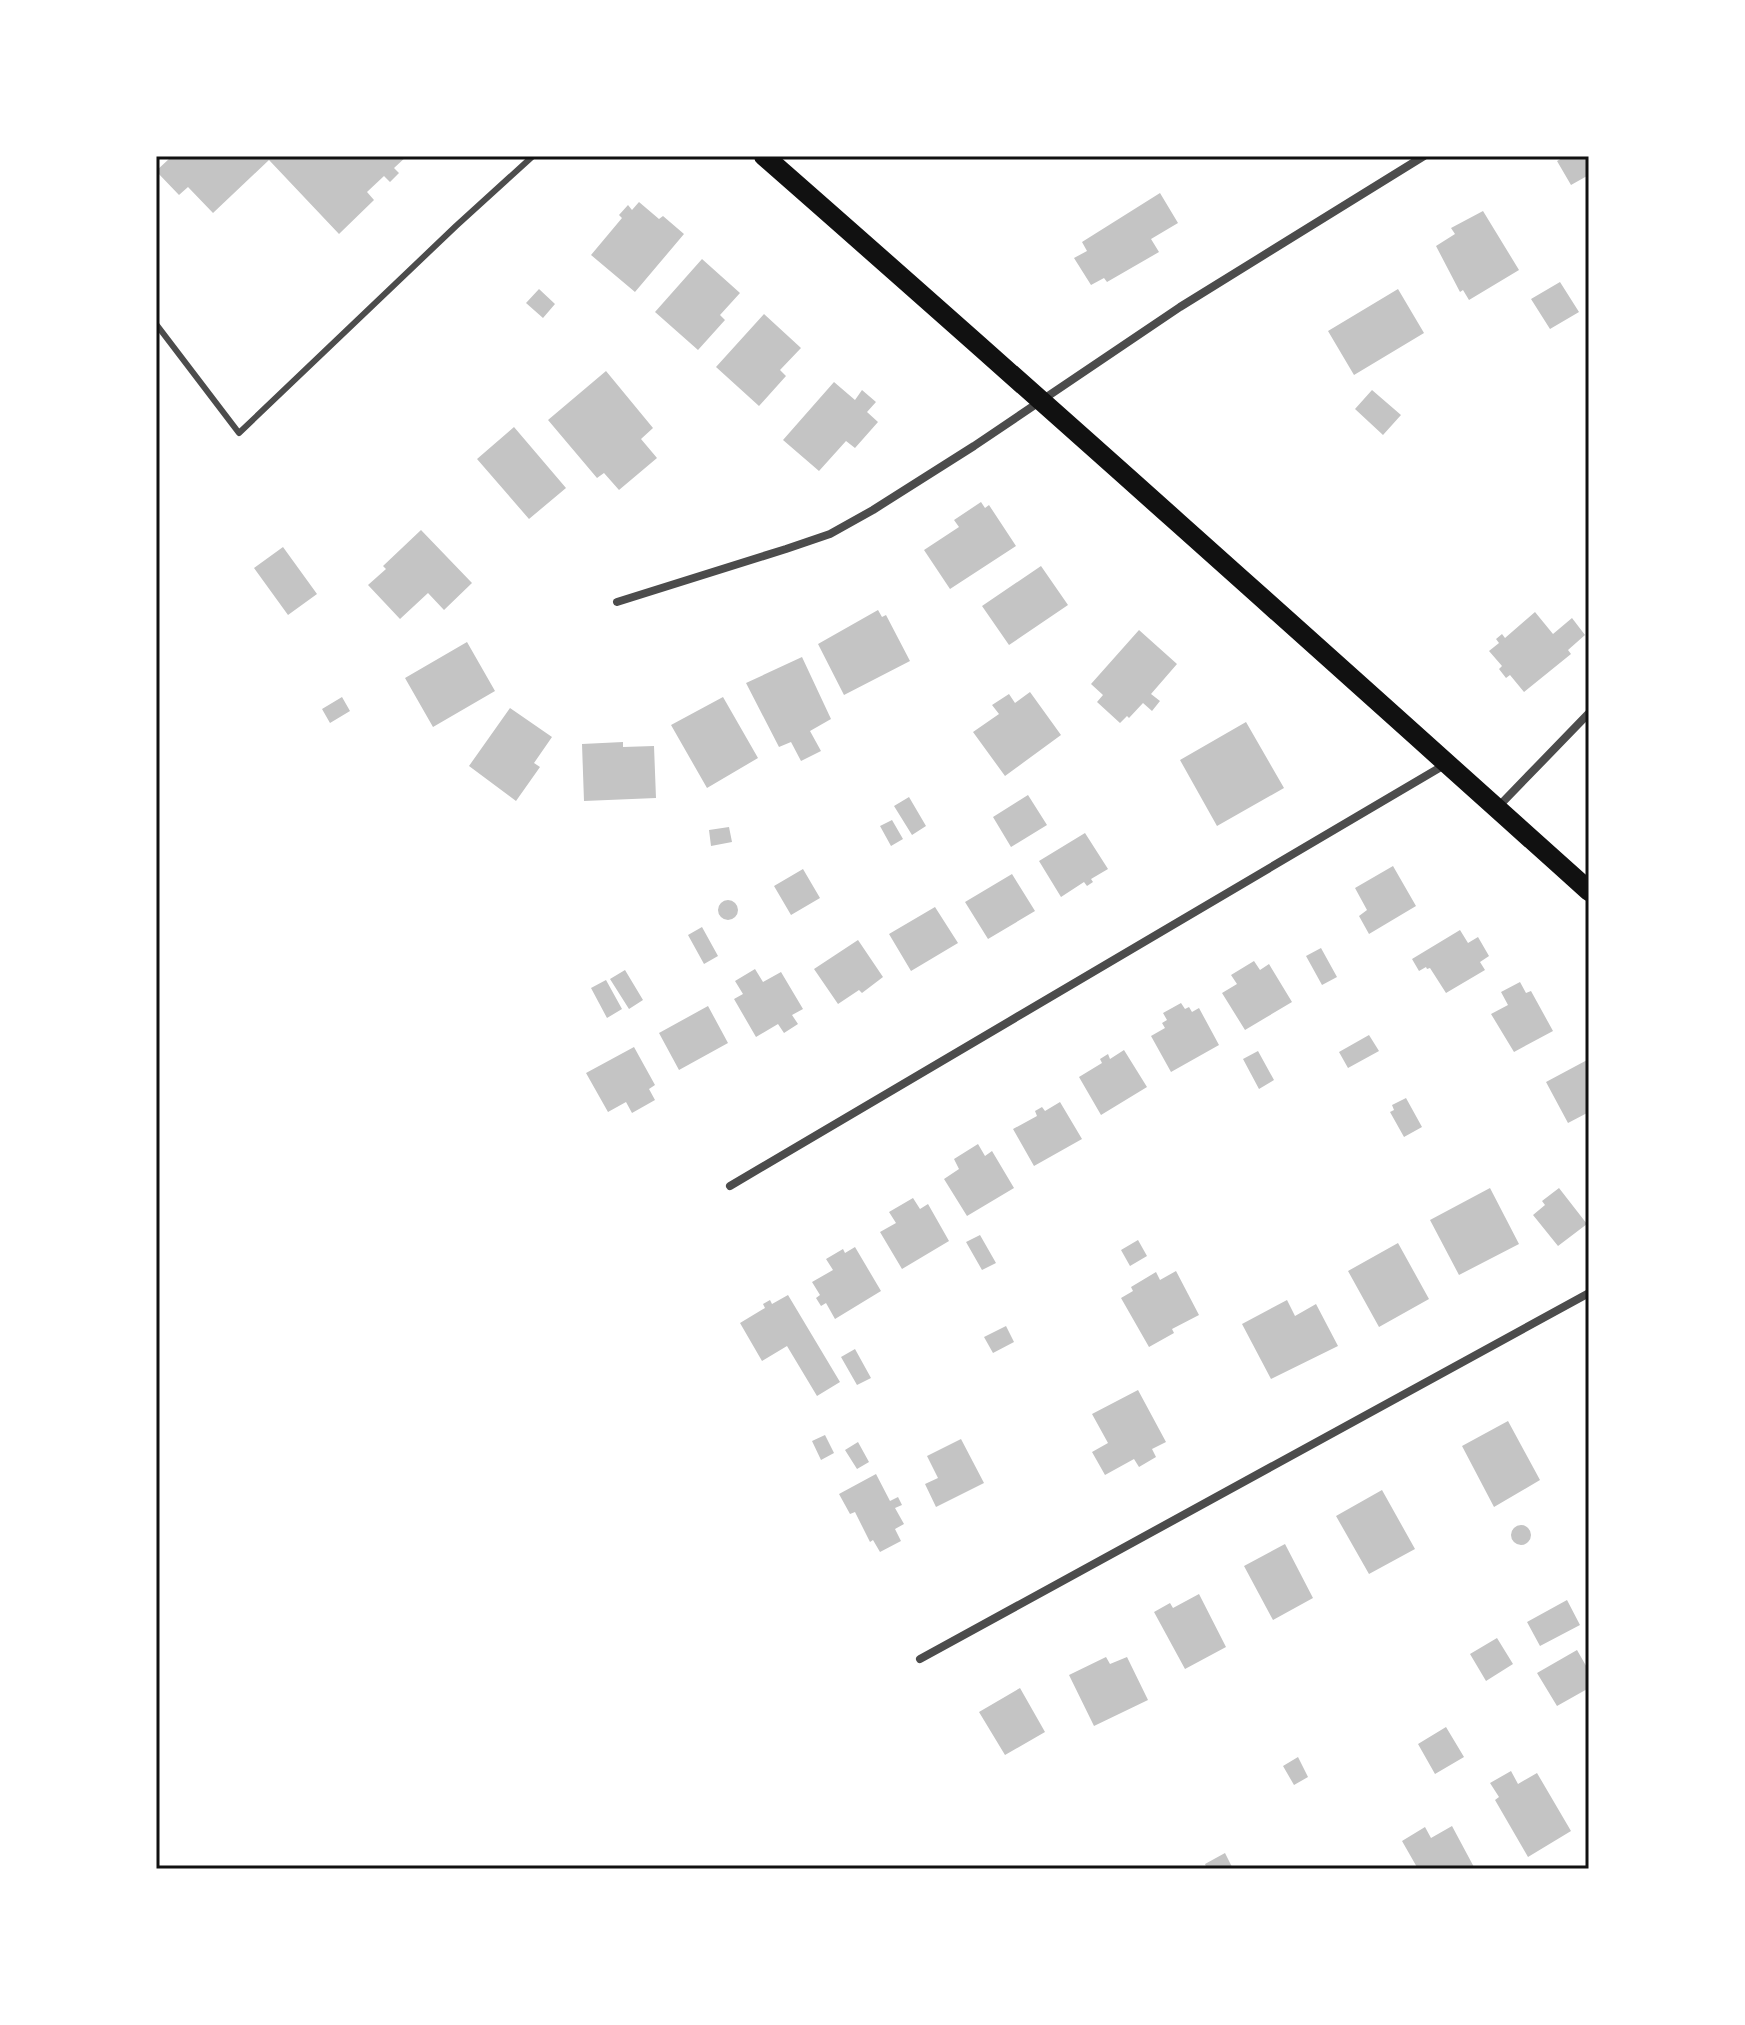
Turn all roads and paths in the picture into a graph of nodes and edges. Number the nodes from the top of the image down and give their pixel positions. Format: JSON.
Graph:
{"nodes":[{"id":1,"x":533,"y":156,"type":"edge"},
{"id":2,"x":764,"y":156,"type":"edge"},
{"id":3,"x":1424,"y":156,"type":"edge"},
{"id":4,"x":156,"y":324,"type":"edge"},
{"id":5,"x":1042,"y":400,"type":"junction"},
{"id":6,"x":617,"y":602,"type":"dead end"},
{"id":7,"x":1589,"y":713,"type":"edge"},
{"id":8,"x":1446,"y":764,"type":"junction"},
{"id":9,"x":1497,"y":809,"type":"junction"},
{"id":10,"x":1589,"y":891,"type":"edge"},
{"id":11,"x":730,"y":1186,"type":"dead end"},
{"id":12,"x":1589,"y":1293,"type":"edge"},
{"id":13,"x":920,"y":1659,"type":"dead end"}],
"edges":[{"from":1,"to":4,"type":"lane"},
{"from":2,"to":5,"type":"main road"},
{"from":3,"to":5,"type":"street"},
{"from":5,"to":6,"type":"street"},
{"from":5,"to":8,"type":"main road"},
{"from":7,"to":9,"type":"street"},
{"from":8,"to":9,"type":"main road"},
{"from":8,"to":11,"type":"street"},
{"from":9,"to":10,"type":"main road"},
{"from":12,"to":13,"type":"street"}]}
